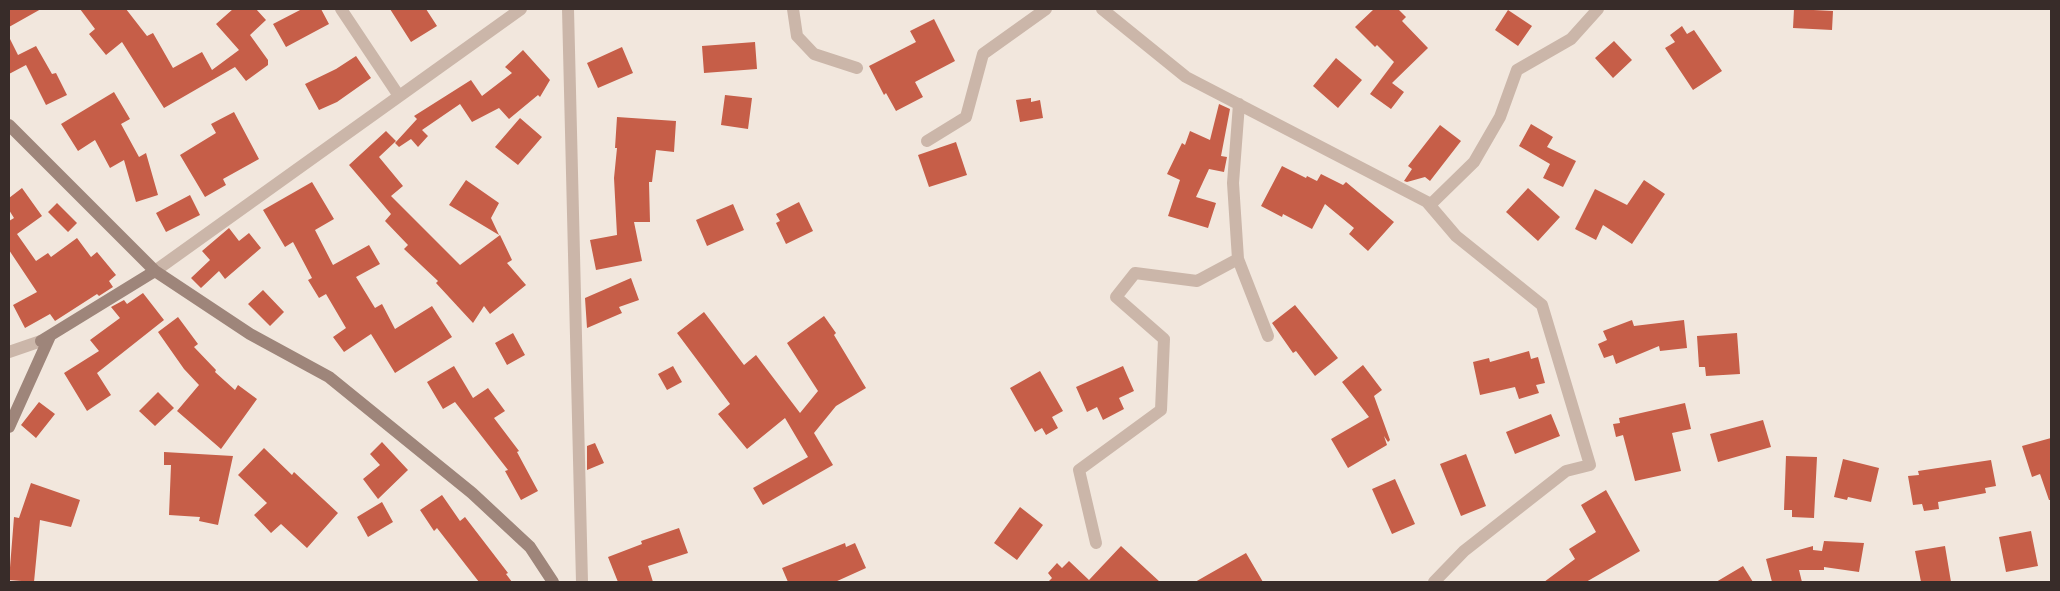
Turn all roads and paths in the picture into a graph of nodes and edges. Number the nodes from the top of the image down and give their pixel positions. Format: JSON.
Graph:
{"nodes":[{"id":1,"x":340,"y":9,"type":"edge"},
{"id":2,"x":521,"y":9,"type":"edge"},
{"id":3,"x":568,"y":9,"type":"edge"},
{"id":4,"x":793,"y":9,"type":"edge"},
{"id":5,"x":1046,"y":9,"type":"edge"},
{"id":6,"x":1102,"y":9,"type":"edge"},
{"id":7,"x":1598,"y":9,"type":"edge"},
{"id":8,"x":857,"y":68,"type":"dead end"},
{"id":9,"x":399,"y":96,"type":"junction"},
{"id":10,"x":1239,"y":104,"type":"junction"},
{"id":11,"x":9,"y":126,"type":"edge"},
{"id":12,"x":927,"y":141,"type":"dead end"},
{"id":13,"x":1427,"y":202,"type":"junction"},
{"id":14,"x":1238,"y":259,"type":"junction"},
{"id":15,"x":155,"y":271,"type":"junction"},
{"id":16,"x":1268,"y":336,"type":"dead end"},
{"id":17,"x":45,"y":338,"type":"junction"},
{"id":18,"x":9,"y":352,"type":"edge"},
{"id":19,"x":9,"y":427,"type":"edge"},
{"id":20,"x":1096,"y":542,"type":"dead end"},
{"id":21,"x":554,"y":582,"type":"edge"},
{"id":22,"x":582,"y":582,"type":"edge"},
{"id":23,"x":1434,"y":582,"type":"edge"}],
"edges":[{"from":1,"to":9,"type":"street"},
{"from":2,"to":9,"type":"street"},
{"from":3,"to":22,"type":"street"},
{"from":4,"to":8,"type":"street"},
{"from":5,"to":12,"type":"street"},
{"from":6,"to":10,"type":"street"},
{"from":7,"to":13,"type":"street"},
{"from":9,"to":15,"type":"street"},
{"from":10,"to":13,"type":"street"},
{"from":10,"to":14,"type":"street"},
{"from":11,"to":15,"type":"main road"},
{"from":13,"to":23,"type":"street"},
{"from":14,"to":16,"type":"street"},
{"from":14,"to":20,"type":"street"},
{"from":15,"to":17,"type":"main road"},
{"from":15,"to":21,"type":"main road"},
{"from":17,"to":18,"type":"street"},
{"from":17,"to":19,"type":"main road"}]}
